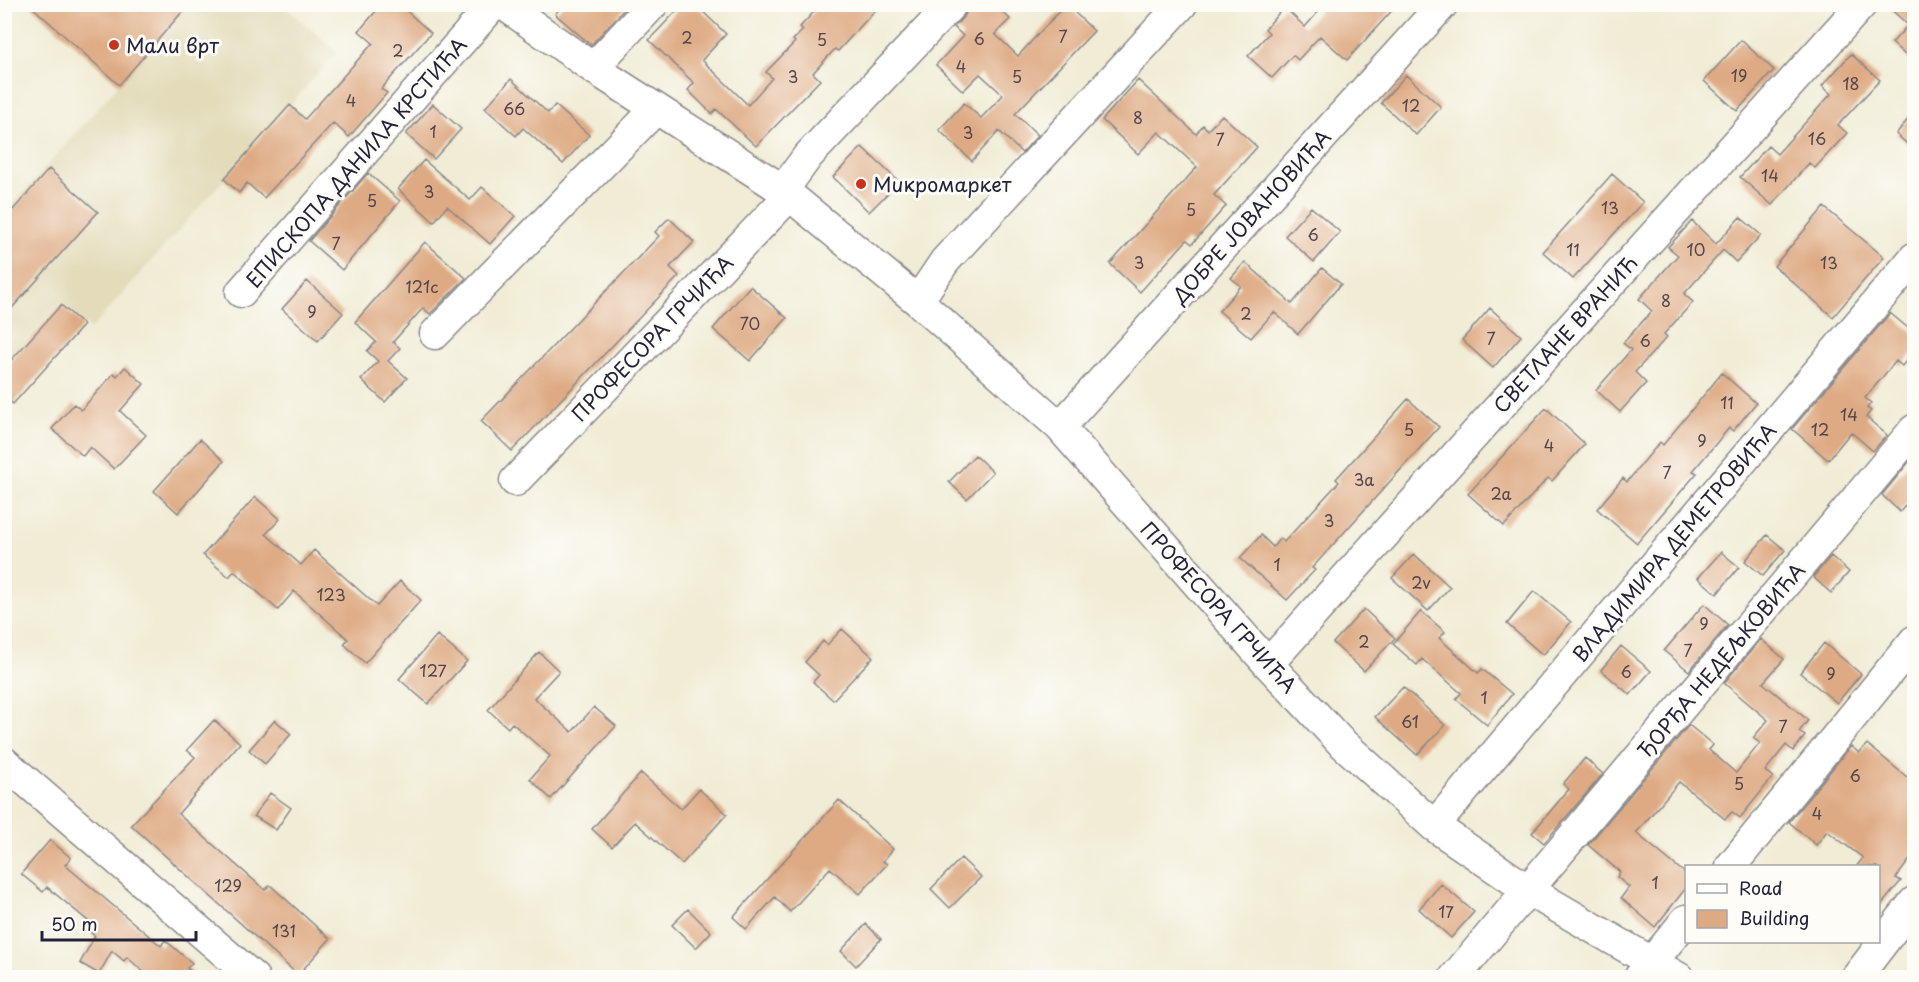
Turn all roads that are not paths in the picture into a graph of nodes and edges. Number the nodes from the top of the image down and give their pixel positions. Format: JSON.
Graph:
{"nodes":[{"id":1,"x":494,"y":4,"type":"edge"},
{"id":2,"x":503,"y":4,"type":"edge"},
{"id":3,"x":653,"y":4,"type":"edge"},
{"id":4,"x":952,"y":4,"type":"edge"},
{"id":5,"x":1182,"y":4,"type":"edge"},
{"id":6,"x":1443,"y":4,"type":"edge"},
{"id":7,"x":1862,"y":4,"type":"edge"},
{"id":8,"x":593,"y":68,"type":"junction"},
{"id":9,"x":656,"y":109,"type":"junction"},
{"id":10,"x":787,"y":192,"type":"junction"},
{"id":11,"x":1914,"y":258,"type":"edge"},
{"id":12,"x":241,"y":292,"type":"dead end"},
{"id":13,"x":918,"y":301,"type":"junction"},
{"id":14,"x":435,"y":334,"type":"dead end"},
{"id":15,"x":1059,"y":427,"type":"junction"},
{"id":16,"x":1914,"y":430,"type":"edge"},
{"id":17,"x":515,"y":481,"type":"dead end"},
{"id":18,"x":1914,"y":641,"type":"edge"},
{"id":19,"x":1268,"y":664,"type":"junction"},
{"id":20,"x":4,"y":762,"type":"edge"},
{"id":21,"x":1434,"y":826,"type":"junction"},
{"id":22,"x":1733,"y":865,"type":"edge"},
{"id":23,"x":1528,"y":890,"type":"junction"},
{"id":24,"x":1914,"y":902,"type":"edge"},
{"id":25,"x":1685,"y":922,"type":"edge"},
{"id":26,"x":1646,"y":970,"type":"edge"},
{"id":27,"x":254,"y":978,"type":"edge"},
{"id":28,"x":1454,"y":978,"type":"edge"},
{"id":29,"x":1679,"y":978,"type":"edge"},
{"id":30,"x":1856,"y":978,"type":"edge"}],
"edges":[{"from":1,"to":12,"type":"street","name":"ЕПИСКОПА ДАНИЛА КРСТИЋА"},
{"from":2,"to":8,"type":"street","name":"ПРОФЕСОРА ГРЧИЋА"},
{"from":3,"to":8,"type":"street"},
{"from":4,"to":10,"type":"street"},
{"from":5,"to":13,"type":"street"},
{"from":6,"to":15,"type":"street","name":"ДОБРЕ ЈОВАНОВИЋА"},
{"from":7,"to":19,"type":"street","name":"СВЕТЛАНЕ ВРАНИЋ"},
{"from":8,"to":9,"type":"street","name":"ПРОФЕСОРА ГРЧИЋА"},
{"from":9,"to":10,"type":"street","name":"ПРОФЕСОРА ГРЧИЋА"},
{"from":9,"to":14,"type":"street"},
{"from":10,"to":13,"type":"street","name":"ПРОФЕСОРА ГРЧИЋА"},
{"from":10,"to":17,"type":"street","name":"ПРОФЕСОРА ГРЧИЋА"},
{"from":11,"to":21,"type":"street","name":"ВЛАДИМИРА ДЕМЕТРОВИЋА"},
{"from":13,"to":15,"type":"street","name":"ПРОФЕСОРА ГРЧИЋА"},
{"from":15,"to":19,"type":"street","name":"ПРОФЕСОРА ГРЧИЋА"},
{"from":16,"to":23,"type":"street","name":"ЂОРЂА НЕДЕЉКОВИЋА"},
{"from":18,"to":22,"type":"street"},
{"from":19,"to":21,"type":"street","name":"ПРОФЕСОРА ГРЧИЋА"},
{"from":20,"to":27,"type":"street"},
{"from":21,"to":23,"type":"street","name":"ПРОФЕСОРА ГРЧИЋА"},
{"from":23,"to":26,"type":"street","name":"ПРОФЕСОРА ГРЧИЋА"},
{"from":23,"to":28,"type":"street","name":"ЂОРЂА НЕДЕЉКОВИЋА"},
{"from":24,"to":30,"type":"street"},
{"from":25,"to":26,"type":"street"},
{"from":26,"to":29,"type":"street","name":"ПРОФЕСОРА ГРЧИЋА"}]}
